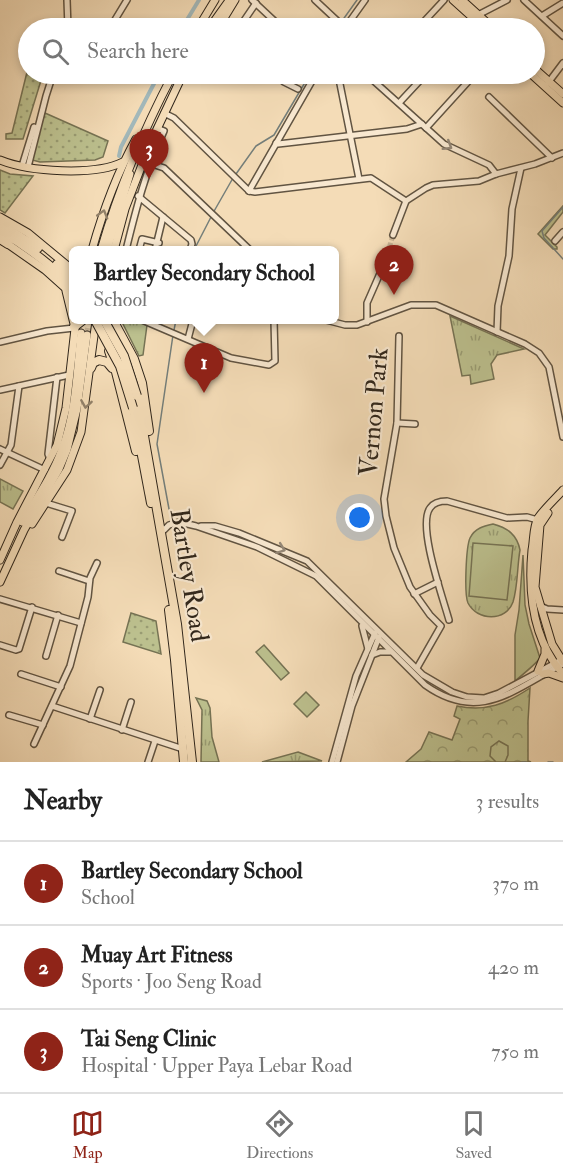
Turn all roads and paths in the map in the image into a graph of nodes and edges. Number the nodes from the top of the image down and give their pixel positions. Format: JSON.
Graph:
{"nodes":[{"id":1,"x":66,"y":0,"type":"edge"},
{"id":2,"x":127,"y":0,"type":"edge"},
{"id":3,"x":215,"y":0,"type":"edge"},
{"id":4,"x":226,"y":0,"type":"edge"},
{"id":5,"x":230,"y":0,"type":"edge"},
{"id":6,"x":235,"y":0,"type":"edge"},
{"id":7,"x":315,"y":0,"type":"edge"},
{"id":8,"x":366,"y":0,"type":"edge"},
{"id":9,"x":444,"y":0,"type":"edge"},
{"id":10,"x":453,"y":0,"type":"edge"},
{"id":11,"x":462,"y":0,"type":"edge"},
{"id":12,"x":505,"y":0,"type":"edge"},
{"id":13,"x":524,"y":0,"type":"edge"},
{"id":14,"x":254,"y":2,"type":"edge"},
{"id":15,"x":563,"y":3,"type":"edge"},
{"id":16,"x":476,"y":15,"type":"junction"},
{"id":17,"x":542,"y":16,"type":"joint"},
{"id":18,"x":67,"y":18,"type":"edge"},
{"id":19,"x":116,"y":18,"type":"edge"},
{"id":20,"x":204,"y":18,"type":"edge"},
{"id":21,"x":216,"y":18,"type":"edge"},
{"id":22,"x":217,"y":18,"type":"edge"},
{"id":23,"x":224,"y":18,"type":"edge"},
{"id":24,"x":245,"y":18,"type":"edge"},
{"id":25,"x":271,"y":18,"type":"edge"},
{"id":26,"x":334,"y":18,"type":"edge"},
{"id":27,"x":350,"y":18,"type":"edge"},
{"id":28,"x":427,"y":18,"type":"edge"},
{"id":29,"x":475,"y":18,"type":"edge"},
{"id":30,"x":478,"y":18,"type":"edge"},
{"id":31,"x":480,"y":18,"type":"edge"},
{"id":32,"x":545,"y":19,"type":"edge"},
{"id":33,"x":563,"y":36,"type":"edge"},
{"id":34,"x":563,"y":63,"type":"edge"},
{"id":35,"x":546,"y":83,"type":"junction"},
{"id":36,"x":50,"y":84,"type":"edge"},
{"id":37,"x":168,"y":84,"type":"edge"},
{"id":38,"x":177,"y":84,"type":"edge"},
{"id":39,"x":288,"y":84,"type":"edge"},
{"id":40,"x":310,"y":84,"type":"edge"},
{"id":41,"x":340,"y":84,"type":"edge"},
{"id":42,"x":378,"y":84,"type":"edge"},
{"id":43,"x":417,"y":84,"type":"edge"},
{"id":44,"x":465,"y":84,"type":"edge"},
{"id":45,"x":175,"y":87,"type":"junction"},
{"id":46,"x":298,"y":89,"type":"dead end"},
{"id":47,"x":563,"y":94,"type":"edge"},
{"id":48,"x":489,"y":97,"type":"dead end"},
{"id":49,"x":563,"y":102,"type":"edge"},
{"id":50,"x":399,"y":103,"type":"junction"},
{"id":51,"x":164,"y":113,"type":"junction"},
{"id":52,"x":150,"y":117,"type":"junction"},
{"id":53,"x":424,"y":126,"type":"junction"},
{"id":54,"x":351,"y":136,"type":"junction"},
{"id":55,"x":276,"y":143,"type":"junction"},
{"id":56,"x":563,"y":153,"type":"edge"},
{"id":57,"x":552,"y":158,"type":"junction"},
{"id":58,"x":0,"y":160,"type":"edge"},
{"id":59,"x":123,"y":162,"type":"junction"},
{"id":60,"x":146,"y":162,"type":"junction"},
{"id":61,"x":25,"y":166,"type":"junction"},
{"id":62,"x":106,"y":168,"type":"junction"},
{"id":63,"x":521,"y":168,"type":"junction"},
{"id":64,"x":496,"y":174,"type":"junction"},
{"id":65,"x":359,"y":179,"type":"junction"},
{"id":66,"x":114,"y":183,"type":"junction"},
{"id":67,"x":249,"y":191,"type":"junction"},
{"id":68,"x":131,"y":192,"type":"junction"},
{"id":69,"x":139,"y":197,"type":"junction"},
{"id":70,"x":406,"y":201,"type":"junction"},
{"id":71,"x":0,"y":217,"type":"edge"},
{"id":72,"x":163,"y":217,"type":"junction"},
{"id":73,"x":0,"y":224,"type":"edge"},
{"id":74,"x":0,"y":231,"type":"edge"},
{"id":75,"x":562,"y":234,"type":"edge"},
{"id":76,"x":393,"y":235,"type":"tunnel mouth"},
{"id":77,"x":3,"y":241,"type":"edge"},
{"id":78,"x":555,"y":241,"type":"dead end"},
{"id":79,"x":158,"y":243,"type":"junction"},
{"id":80,"x":93,"y":246,"type":"edge"},
{"id":81,"x":101,"y":246,"type":"edge"},
{"id":82,"x":107,"y":246,"type":"edge"},
{"id":83,"x":115,"y":246,"type":"edge"},
{"id":84,"x":127,"y":246,"type":"edge"},
{"id":85,"x":140,"y":246,"type":"edge"},
{"id":86,"x":157,"y":246,"type":"edge"},
{"id":87,"x":191,"y":246,"type":"edge"},
{"id":88,"x":246,"y":246,"type":"edge"},
{"id":89,"x":51,"y":251,"type":"junction"},
{"id":90,"x":69,"y":260,"type":"edge"},
{"id":91,"x":385,"y":262,"type":"tunnel mouth"},
{"id":92,"x":69,"y":267,"type":"edge"},
{"id":93,"x":69,"y":275,"type":"edge"},
{"id":94,"x":62,"y":284,"type":"junction"},
{"id":95,"x":69,"y":284,"type":"edge"},
{"id":96,"x":69,"y":291,"type":"edge"},
{"id":97,"x":69,"y":300,"type":"edge"},
{"id":98,"x":367,"y":322,"type":"junction"},
{"id":99,"x":339,"y":323,"type":"edge"},
{"id":100,"x":106,"y":324,"type":"edge"},
{"id":101,"x":114,"y":324,"type":"edge"},
{"id":102,"x":152,"y":324,"type":"edge"},
{"id":103,"x":192,"y":324,"type":"edge"},
{"id":104,"x":274,"y":324,"type":"edge"},
{"id":105,"x":74,"y":327,"type":"edge"},
{"id":106,"x":92,"y":327,"type":"edge"},
{"id":107,"x":497,"y":332,"type":"junction"},
{"id":108,"x":399,"y":336,"type":"dead end"},
{"id":109,"x":123,"y":338,"type":"junction"},
{"id":110,"x":188,"y":339,"type":"junction"},
{"id":111,"x":0,"y":342,"type":"edge"},
{"id":112,"x":106,"y":345,"type":"junction"},
{"id":113,"x":91,"y":368,"type":"junction"},
{"id":114,"x":69,"y":375,"type":"junction"},
{"id":115,"x":117,"y":376,"type":"junction"},
{"id":116,"x":57,"y":377,"type":"junction"},
{"id":117,"x":19,"y":386,"type":"junction"},
{"id":118,"x":0,"y":390,"type":"edge"},
{"id":119,"x":397,"y":423,"type":"junction"},
{"id":120,"x":415,"y":424,"type":"dead end"},
{"id":121,"x":563,"y":437,"type":"edge"},
{"id":122,"x":0,"y":449,"type":"edge"},
{"id":123,"x":8,"y":453,"type":"junction"},
{"id":124,"x":50,"y":459,"type":"junction"},
{"id":125,"x":0,"y":465,"type":"edge"},
{"id":126,"x":151,"y":465,"type":"junction"},
{"id":127,"x":45,"y":470,"type":"junction"},
{"id":128,"x":563,"y":490,"type":"edge"},
{"id":129,"x":149,"y":492,"type":"junction"},
{"id":130,"x":563,"y":495,"type":"edge"},
{"id":131,"x":46,"y":503,"type":"junction"},
{"id":132,"x":540,"y":520,"type":"junction"},
{"id":133,"x":196,"y":526,"type":"junction"},
{"id":134,"x":162,"y":532,"type":"junction"},
{"id":135,"x":62,"y":537,"type":"dead end"},
{"id":136,"x":14,"y":551,"type":"junction"},
{"id":137,"x":0,"y":561,"type":"edge"},
{"id":138,"x":97,"y":563,"type":"dead end"},
{"id":139,"x":59,"y":571,"type":"dead end"},
{"id":140,"x":317,"y":574,"type":"junction"},
{"id":141,"x":89,"y":581,"type":"junction"},
{"id":142,"x":0,"y":582,"type":"edge"},
{"id":143,"x":438,"y":582,"type":"junction"},
{"id":144,"x":414,"y":594,"type":"junction"},
{"id":145,"x":0,"y":597,"type":"edge"},
{"id":146,"x":32,"y":607,"type":"junction"},
{"id":147,"x":543,"y":610,"type":"junction"},
{"id":148,"x":563,"y":610,"type":"edge"},
{"id":149,"x":58,"y":615,"type":"junction"},
{"id":150,"x":449,"y":620,"type":"dead end"},
{"id":151,"x":360,"y":622,"type":"junction"},
{"id":152,"x":81,"y":623,"type":"junction"},
{"id":153,"x":379,"y":631,"type":"junction"},
{"id":154,"x":376,"y":637,"type":"junction"},
{"id":155,"x":0,"y":645,"type":"edge"},
{"id":156,"x":545,"y":646,"type":"junction"},
{"id":157,"x":554,"y":647,"type":"junction"},
{"id":158,"x":563,"y":649,"type":"edge"},
{"id":159,"x":370,"y":652,"type":"junction"},
{"id":160,"x":392,"y":652,"type":"junction"},
{"id":161,"x":46,"y":656,"type":"dead end"},
{"id":162,"x":560,"y":662,"type":"edge"},
{"id":163,"x":417,"y":668,"type":"junction"},
{"id":164,"x":540,"y":673,"type":"junction"},
{"id":165,"x":21,"y":674,"type":"dead end"},
{"id":166,"x":563,"y":676,"type":"edge"},
{"id":167,"x":419,"y":679,"type":"junction"},
{"id":168,"x":61,"y":687,"type":"junction"},
{"id":169,"x":100,"y":690,"type":"dead end"},
{"id":170,"x":131,"y":702,"type":"dead end"},
{"id":171,"x":52,"y":706,"type":"junction"},
{"id":172,"x":9,"y":715,"type":"dead end"},
{"id":173,"x":90,"y":719,"type":"junction"},
{"id":174,"x":43,"y":725,"type":"junction"},
{"id":175,"x":122,"y":730,"type":"junction"},
{"id":176,"x":155,"y":741,"type":"junction"},
{"id":177,"x":34,"y":744,"type":"dead end"},
{"id":178,"x":183,"y":749,"type":"junction"},
{"id":179,"x":148,"y":762,"type":"edge"},
{"id":180,"x":184,"y":762,"type":"edge"},
{"id":181,"x":192,"y":762,"type":"edge"},
{"id":182,"x":334,"y":762,"type":"edge"}],
"edges":[{"from":1,"to":18,"type":"street"},
{"from":2,"to":19,"type":"street"},
{"from":3,"to":20,"type":"main road"},
{"from":4,"to":21,"type":"main road"},
{"from":5,"to":22,"type":"highway"},
{"from":6,"to":23,"type":"main road"},
{"from":7,"to":26,"type":"street"},
{"from":8,"to":27,"type":"street"},
{"from":9,"to":28,"type":"street"},
{"from":10,"to":16,"type":"main road"},
{"from":11,"to":16,"type":"main road"},
{"from":12,"to":16,"type":"street"},
{"from":13,"to":17,"type":"street"},
{"from":14,"to":24,"type":"street"},
{"from":14,"to":25,"type":"street"},
{"from":15,"to":17,"type":"street"},
{"from":16,"to":29,"type":"street"},
{"from":16,"to":30,"type":"main road"},
{"from":16,"to":31,"type":"main road"},
{"from":32,"to":33,"type":"street"},
{"from":34,"to":35,"type":"street"},
{"from":35,"to":47,"type":"main road"},
{"from":35,"to":49,"type":"main road"},
{"from":36,"to":61,"type":"street"},
{"from":37,"to":52,"type":"main road"},
{"from":38,"to":45,"type":"main road"},
{"from":39,"to":46,"type":"street"},
{"from":40,"to":55,"type":"street"},
{"from":41,"to":54,"type":"street"},
{"from":42,"to":50,"type":"street"},
{"from":43,"to":50,"type":"street"},
{"from":44,"to":53,"type":"street"},
{"from":45,"to":51,"type":"main road"},
{"from":45,"to":82,"type":"main road"},
{"from":48,"to":57,"type":"street"},
{"from":50,"to":53,"type":"street"},
{"from":51,"to":60,"type":"main road"},
{"from":51,"to":67,"type":"street"},
{"from":52,"to":59,"type":"main road"},
{"from":52,"to":81,"type":"main road"},
{"from":53,"to":54,"type":"street"},
{"from":53,"to":64,"type":"street","one_way":true},
{"from":54,"to":55,"type":"street"},
{"from":54,"to":65,"type":"street"},
{"from":55,"to":67,"type":"street"},
{"from":56,"to":57,"type":"street"},
{"from":57,"to":63,"type":"street"},
{"from":58,"to":61,"type":"main road"},
{"from":59,"to":62,"type":"main road"},
{"from":59,"to":66,"type":"main road"},
{"from":60,"to":68,"type":"main road"},
{"from":60,"to":69,"type":"street"},
{"from":60,"to":88,"type":"street"},
{"from":61,"to":62,"type":"main road"},
{"from":62,"to":66,"type":"main road"},
{"from":63,"to":64,"type":"street"},
{"from":63,"to":107,"type":"street"},
{"from":64,"to":70,"type":"street"},
{"from":65,"to":67,"type":"street"},
{"from":65,"to":70,"type":"street"},
{"from":80,"to":66,"type":"main road","one_way":true},
{"from":68,"to":69,"type":"street"},
{"from":68,"to":83,"type":"main road"},
{"from":69,"to":72,"type":"street"},
{"from":69,"to":84,"type":"street"},
{"from":70,"to":76,"type":"street"},
{"from":71,"to":89,"type":"main road"},
{"from":72,"to":79,"type":"street"},
{"from":72,"to":87,"type":"street"},
{"from":73,"to":93,"type":"highway"},
{"from":74,"to":95,"type":"highway"},
{"from":75,"to":78,"type":"street"},
{"from":77,"to":94,"type":"main road"},
{"from":79,"to":85,"type":"street"},
{"from":79,"to":86,"type":"street"},
{"from":89,"to":90,"type":"main road"},
{"from":89,"to":92,"type":"main road"},
{"from":91,"to":98,"type":"street"},
{"from":94,"to":96,"type":"main road"},
{"from":94,"to":97,"type":"main road"},
{"from":98,"to":99,"type":"street"},
{"from":98,"to":107,"type":"street"},
{"from":100,"to":126,"type":"highway","name":"Bartley Road","bridge":true},
{"from":101,"to":109,"type":"highway"},
{"from":102,"to":110,"type":"street"},
{"from":103,"to":110,"type":"street"},
{"from":104,"to":110,"type":"street"},
{"from":105,"to":111,"type":"street"},
{"from":105,"to":114,"type":"main road"},
{"from":106,"to":112,"type":"highway"},
{"from":106,"to":113,"type":"main road"},
{"from":106,"to":129,"type":"highway","name":"Bartley Road","bridge":true},
{"from":106,"to":136,"type":"main road"},
{"from":106,"to":137,"type":"main road"},
{"from":107,"to":121,"type":"street"},
{"from":108,"to":119,"type":"street","name":"Vernon Park"},
{"from":109,"to":112,"type":"highway"},
{"from":109,"to":126,"type":"highway"},
{"from":112,"to":115,"type":"highway"},
{"from":113,"to":115,"type":"highway"},
{"from":113,"to":131,"type":"main road","one_way":true},
{"from":114,"to":116,"type":"street"},
{"from":114,"to":124,"type":"main road"},
{"from":115,"to":129,"type":"highway"},
{"from":116,"to":117,"type":"street"},
{"from":116,"to":124,"type":"street"},
{"from":117,"to":118,"type":"street"},
{"from":117,"to":123,"type":"street"},
{"from":119,"to":120,"type":"street"},
{"from":119,"to":144,"type":"street","name":"Vernon Park"},
{"from":122,"to":123,"type":"street"},
{"from":123,"to":125,"type":"street"},
{"from":123,"to":127,"type":"street"},
{"from":124,"to":127,"type":"main road"},
{"from":126,"to":134,"type":"highway","name":"Bartley Road"},
{"from":127,"to":137,"type":"main road"},
{"from":128,"to":132,"type":"main road"},
{"from":129,"to":178,"type":"highway","name":"Bartley Road"},
{"from":130,"to":132,"type":"main road"},
{"from":131,"to":135,"type":"street"},
{"from":131,"to":136,"type":"main road"},
{"from":132,"to":143,"type":"street"},
{"from":132,"to":147,"type":"main road"},
{"from":132,"to":156,"type":"main road"},
{"from":133,"to":134,"type":"street"},
{"from":133,"to":140,"type":"street"},
{"from":133,"to":140,"type":"street","one_way":true},
{"from":134,"to":181,"type":"highway","name":"Bartley Road"},
{"from":136,"to":142,"type":"main road"},
{"from":138,"to":141,"type":"street"},
{"from":139,"to":141,"type":"street"},
{"from":140,"to":151,"type":"street"},
{"from":140,"to":153,"type":"street"},
{"from":141,"to":152,"type":"street"},
{"from":143,"to":144,"type":"street"},
{"from":143,"to":150,"type":"street"},
{"from":144,"to":163,"type":"street","name":"Vernon Park"},
{"from":145,"to":146,"type":"street"},
{"from":146,"to":149,"type":"street"},
{"from":146,"to":155,"type":"street"},
{"from":147,"to":148,"type":"street"},
{"from":147,"to":157,"type":"main road"},
{"from":149,"to":152,"type":"street"},
{"from":149,"to":161,"type":"street"},
{"from":151,"to":154,"type":"street"},
{"from":151,"to":159,"type":"street"},
{"from":152,"to":168,"type":"street"},
{"from":153,"to":154,"type":"street"},
{"from":153,"to":163,"type":"street"},
{"from":154,"to":159,"type":"street"},
{"from":154,"to":160,"type":"street"},
{"from":156,"to":162,"type":"main road"},
{"from":156,"to":164,"type":"main road"},
{"from":157,"to":158,"type":"main road"},
{"from":157,"to":162,"type":"main road"},
{"from":159,"to":160,"type":"street"},
{"from":159,"to":182,"type":"street"},
{"from":160,"to":167,"type":"street"},
{"from":162,"to":164,"type":"street"},
{"from":162,"to":166,"type":"main road"},
{"from":163,"to":164,"type":"street"},
{"from":163,"to":167,"type":"street"},
{"from":164,"to":166,"type":"main road"},
{"from":164,"to":167,"type":"street"},
{"from":165,"to":168,"type":"street"},
{"from":168,"to":171,"type":"street"},
{"from":169,"to":173,"type":"street"},
{"from":170,"to":175,"type":"street"},
{"from":171,"to":173,"type":"street"},
{"from":171,"to":174,"type":"street"},
{"from":172,"to":174,"type":"street"},
{"from":173,"to":175,"type":"street"},
{"from":174,"to":177,"type":"street"},
{"from":175,"to":176,"type":"street"},
{"from":176,"to":178,"type":"street"},
{"from":176,"to":179,"type":"street"},
{"from":178,"to":180,"type":"highway","name":"Bartley Road"}]}
